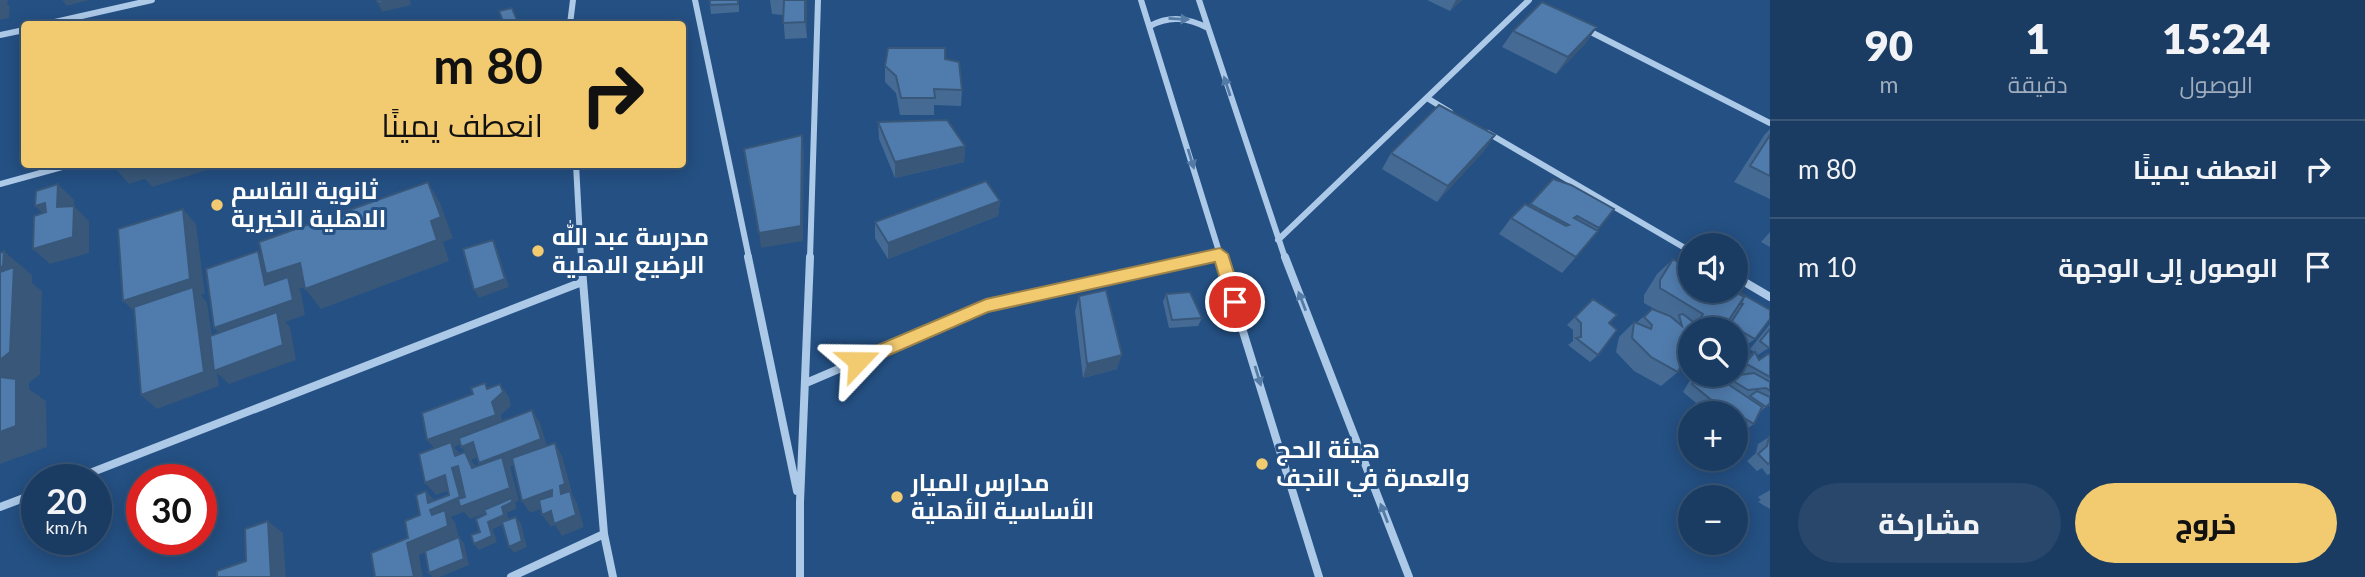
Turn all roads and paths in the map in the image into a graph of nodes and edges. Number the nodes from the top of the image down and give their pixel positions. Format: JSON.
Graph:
{"nodes":[{"id":1,"x":152,"y":0,"type":"edge"},
{"id":2,"x":573,"y":0,"type":"edge"},
{"id":3,"x":695,"y":0,"type":"edge"},
{"id":4,"x":818,"y":0,"type":"edge"},
{"id":5,"x":1141,"y":0,"type":"edge"},
{"id":6,"x":1211,"y":0,"type":"edge"},
{"id":7,"x":1528,"y":0,"type":"edge"},
{"id":8,"x":1200,"y":4,"type":"edge"},
{"id":9,"x":1540,"y":7,"type":"edge"},
{"id":10,"x":59,"y":21,"type":"edge"},
{"id":11,"x":570,"y":21,"type":"edge"},
{"id":12,"x":1576,"y":25,"type":"edge"},
{"id":13,"x":1150,"y":26,"type":"junction"},
{"id":14,"x":1208,"y":29,"type":"junction"},
{"id":15,"x":21,"y":31,"type":"edge"},
{"id":16,"x":0,"y":35,"type":"edge"},
{"id":17,"x":1427,"y":98,"type":"junction"},
{"id":18,"x":1463,"y":119,"type":"edge"},
{"id":19,"x":1770,"y":124,"type":"edge"},
{"id":20,"x":1475,"y":126,"type":"edge"},
{"id":21,"x":58,"y":168,"type":"edge"},
{"id":22,"x":576,"y":168,"type":"edge"},
{"id":23,"x":0,"y":184,"type":"edge"},
{"id":24,"x":1278,"y":240,"type":"junction"},
{"id":25,"x":1678,"y":244,"type":"edge"},
{"id":26,"x":1220,"y":254,"type":"junction"},
{"id":27,"x":582,"y":282,"type":"junction"},
{"id":28,"x":1748,"y":284,"type":"edge"},
{"id":29,"x":1770,"y":297,"type":"edge"},
{"id":30,"x":806,"y":383,"type":"junction"},
{"id":31,"x":112,"y":464,"type":"edge"},
{"id":32,"x":21,"y":499,"type":"edge"},
{"id":33,"x":800,"y":502,"type":"junction"},
{"id":34,"x":0,"y":507,"type":"edge"},
{"id":35,"x":604,"y":534,"type":"junction"},
{"id":36,"x":511,"y":577,"type":"edge"},
{"id":37,"x":614,"y":577,"type":"edge"},
{"id":38,"x":800,"y":577,"type":"edge"},
{"id":39,"x":1319,"y":577,"type":"edge"},
{"id":40,"x":1409,"y":577,"type":"edge"}],
"edges":[{"from":1,"to":10,"type":"street"},
{"from":2,"to":11,"type":"street"},
{"from":3,"to":33,"type":"street"},
{"from":4,"to":30,"type":"street"},
{"from":5,"to":13,"type":"street"},
{"from":6,"to":8,"type":"street"},
{"from":7,"to":9,"type":"street"},
{"from":7,"to":17,"type":"street"},
{"from":8,"to":14,"type":"street"},
{"from":12,"to":19,"type":"street"},
{"from":13,"to":14,"type":"street","one_way":true},
{"from":13,"to":26,"type":"street","one_way":true},
{"from":24,"to":14,"type":"street","one_way":true},
{"from":15,"to":16,"type":"street"},
{"from":17,"to":18,"type":"street"},
{"from":17,"to":24,"type":"street"},
{"from":20,"to":25,"type":"street"},
{"from":21,"to":23,"type":"street"},
{"from":22,"to":27,"type":"street"},
{"from":40,"to":24,"type":"street","one_way":true},
{"from":26,"to":30,"type":"street"},
{"from":26,"to":39,"type":"street","one_way":true},
{"from":27,"to":31,"type":"street"},
{"from":27,"to":35,"type":"street"},
{"from":28,"to":29,"type":"street"},
{"from":30,"to":33,"type":"street"},
{"from":32,"to":34,"type":"street"},
{"from":33,"to":38,"type":"street"},
{"from":35,"to":36,"type":"street"},
{"from":35,"to":37,"type":"street"}]}
